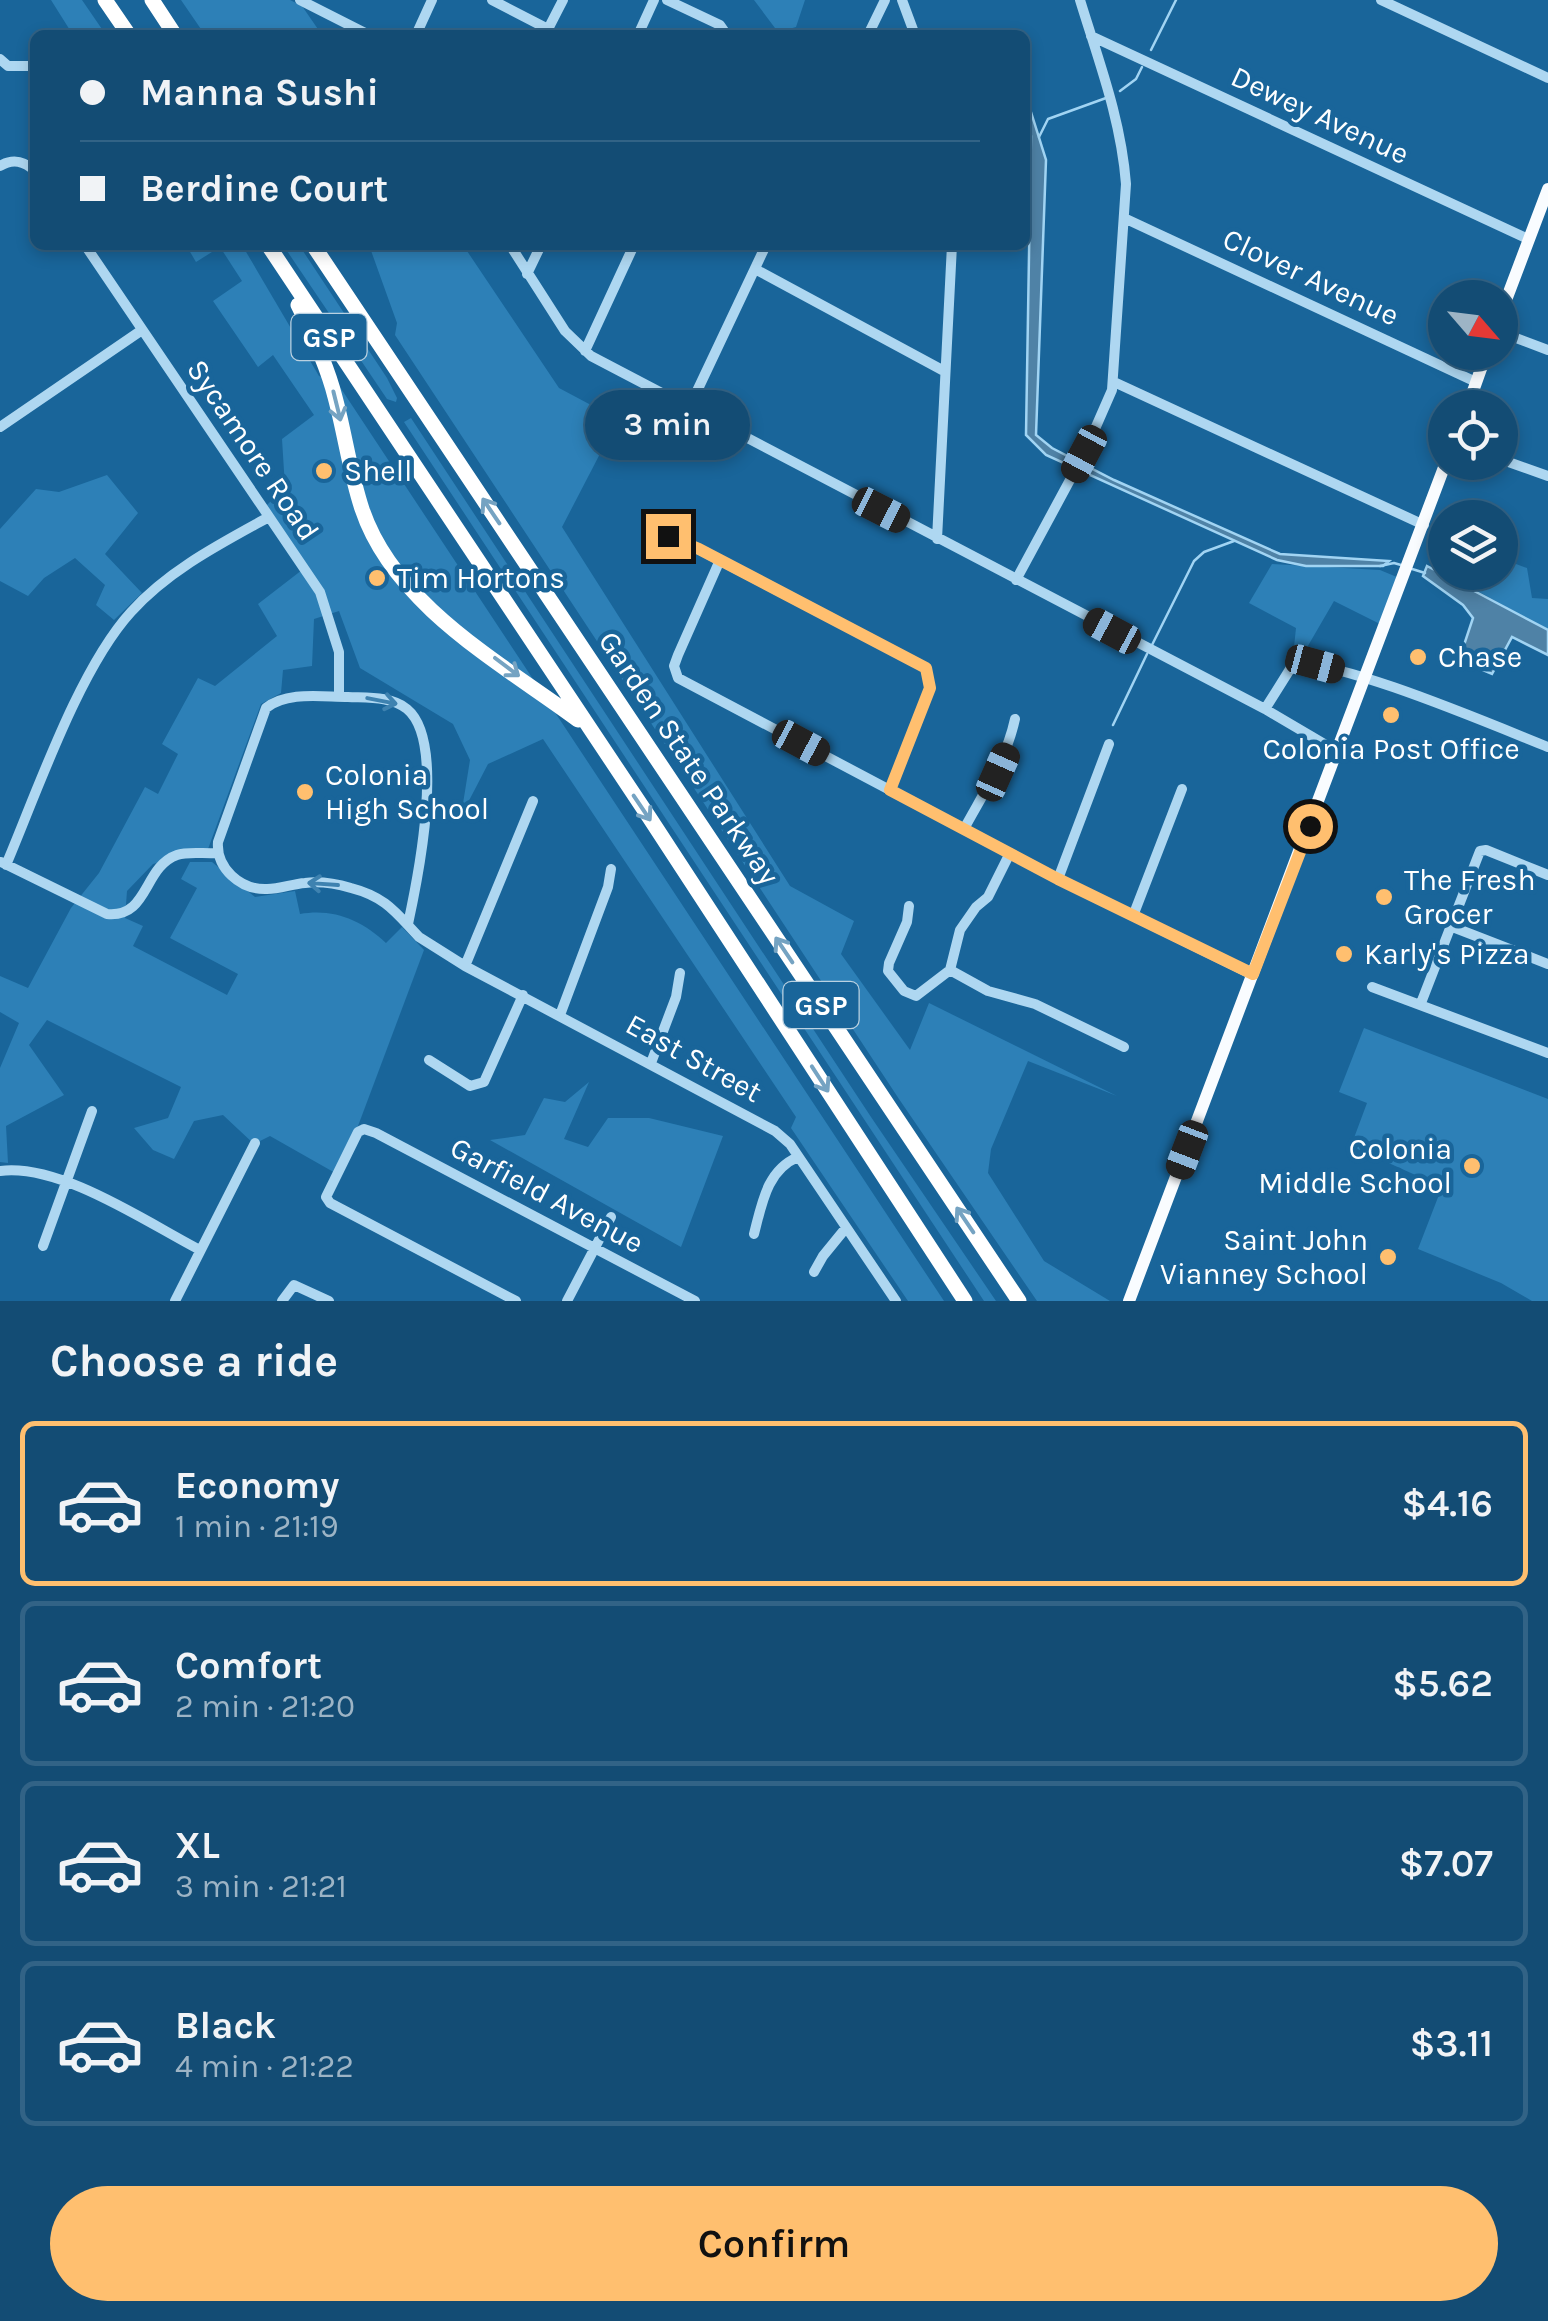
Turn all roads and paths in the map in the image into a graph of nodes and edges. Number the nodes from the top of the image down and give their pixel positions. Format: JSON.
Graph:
{"nodes":[{"id":1,"x":106,"y":0,"type":"edge"},
{"id":2,"x":152,"y":0,"type":"edge"},
{"id":3,"x":300,"y":0,"type":"edge"},
{"id":4,"x":432,"y":0,"type":"edge"},
{"id":5,"x":492,"y":0,"type":"edge"},
{"id":6,"x":563,"y":0,"type":"edge"},
{"id":7,"x":654,"y":0,"type":"edge"},
{"id":8,"x":667,"y":0,"type":"edge"},
{"id":9,"x":885,"y":0,"type":"edge"},
{"id":10,"x":902,"y":0,"type":"edge"},
{"id":11,"x":1080,"y":0,"type":"edge"},
{"id":12,"x":1381,"y":0,"type":"edge"},
{"id":13,"x":126,"y":30,"type":"edge"},
{"id":14,"x":172,"y":30,"type":"edge"},
{"id":15,"x":358,"y":30,"type":"edge"},
{"id":16,"x":418,"y":30,"type":"edge"},
{"id":17,"x":544,"y":30,"type":"edge"},
{"id":18,"x":548,"y":30,"type":"edge"},
{"id":19,"x":640,"y":30,"type":"edge"},
{"id":20,"x":724,"y":30,"type":"edge"},
{"id":21,"x":870,"y":30,"type":"edge"},
{"id":22,"x":913,"y":30,"type":"edge"},
{"id":23,"x":1091,"y":36,"type":"junction"},
{"id":24,"x":0,"y":59,"type":"edge"},
{"id":25,"x":30,"y":66,"type":"dead end"},
{"id":26,"x":1548,"y":78,"type":"edge"},
{"id":27,"x":0,"y":166,"type":"edge"},
{"id":28,"x":30,"y":167,"type":"edge"},
{"id":29,"x":1548,"y":189,"type":"edge"},
{"id":30,"x":1545,"y":205,"type":"edge"},
{"id":31,"x":1124,"y":218,"type":"junction"},
{"id":32,"x":1528,"y":239,"type":"junction"},
{"id":33,"x":88,"y":250,"type":"edge"},
{"id":34,"x":271,"y":250,"type":"edge"},
{"id":35,"x":271,"y":250,"type":"edge"},
{"id":36,"x":316,"y":250,"type":"edge"},
{"id":37,"x":513,"y":250,"type":"edge"},
{"id":38,"x":539,"y":250,"type":"edge"},
{"id":39,"x":632,"y":250,"type":"edge"},
{"id":40,"x":764,"y":250,"type":"edge"},
{"id":41,"x":952,"y":250,"type":"edge"},
{"id":42,"x":754,"y":269,"type":"junction"},
{"id":43,"x":527,"y":274,"type":"junction"},
{"id":44,"x":1513,"y":280,"type":"edge"},
{"id":45,"x":142,"y":330,"type":"junction"},
{"id":46,"x":1518,"y":339,"type":"edge"},
{"id":47,"x":1548,"y":350,"type":"edge"},
{"id":48,"x":585,"y":352,"type":"junction"},
{"id":49,"x":1480,"y":370,"type":"edge"},
{"id":50,"x":944,"y":371,"type":"junction"},
{"id":51,"x":1114,"y":382,"type":"junction"},
{"id":52,"x":1476,"y":382,"type":"junction"},
{"id":53,"x":1473,"y":390,"type":"edge"},
{"id":54,"x":689,"y":408,"type":"junction"},
{"id":55,"x":0,"y":428,"type":"edge"},
{"id":56,"x":1518,"y":466,"type":"edge"},
{"id":57,"x":1548,"y":476,"type":"edge"},
{"id":58,"x":1440,"y":480,"type":"edge"},
{"id":59,"x":269,"y":518,"type":"junction"},
{"id":60,"x":1424,"y":526,"type":"junction"},
{"id":61,"x":668,"y":536,"type":"dead end"},
{"id":62,"x":937,"y":539,"type":"junction"},
{"id":63,"x":720,"y":560,"type":"junction"},
{"id":64,"x":1016,"y":580,"type":"junction"},
{"id":65,"x":1366,"y":678,"type":"junction"},
{"id":66,"x":338,"y":697,"type":"junction"},
{"id":67,"x":1264,"y":709,"type":"junction"},
{"id":68,"x":1015,"y":719,"type":"dead end"},
{"id":69,"x":587,"y":727,"type":"junction"},
{"id":70,"x":1109,"y":744,"type":"dead end"},
{"id":71,"x":1548,"y":747,"type":"edge"},
{"id":72,"x":1338,"y":752,"type":"junction"},
{"id":73,"x":1182,"y":788,"type":"dead end"},
{"id":74,"x":890,"y":790,"type":"junction"},
{"id":75,"x":534,"y":801,"type":"dead end"},
{"id":76,"x":964,"y":829,"type":"junction"},
{"id":77,"x":217,"y":853,"type":"junction"},
{"id":78,"x":1010,"y":853,"type":"junction"},
{"id":79,"x":3,"y":864,"type":"edge"},
{"id":80,"x":612,"y":869,"type":"dead end"},
{"id":81,"x":1548,"y":876,"type":"edge"},
{"id":82,"x":1058,"y":879,"type":"junction"},
{"id":83,"x":909,"y":906,"type":"dead end"},
{"id":84,"x":1133,"y":916,"type":"junction"},
{"id":85,"x":408,"y":924,"type":"junction"},
{"id":86,"x":1450,"y":926,"type":"junction"},
{"id":87,"x":1548,"y":964,"type":"edge"},
{"id":88,"x":465,"y":966,"type":"junction"},
{"id":89,"x":950,"y":970,"type":"junction"},
{"id":90,"x":680,"y":973,"type":"dead end"},
{"id":91,"x":1253,"y":974,"type":"junction"},
{"id":92,"x":1372,"y":987,"type":"dead end"},
{"id":93,"x":522,"y":996,"type":"junction"},
{"id":94,"x":1421,"y":1003,"type":"junction"},
{"id":95,"x":560,"y":1015,"type":"junction"},
{"id":96,"x":1124,"y":1047,"type":"dead end"},
{"id":97,"x":1548,"y":1053,"type":"edge"},
{"id":98,"x":430,"y":1060,"type":"dead end"},
{"id":99,"x":652,"y":1063,"type":"junction"},
{"id":100,"x":92,"y":1111,"type":"dead end"},
{"id":101,"x":256,"y":1142,"type":"dead end"},
{"id":102,"x":798,"y":1157,"type":"junction"},
{"id":103,"x":0,"y":1171,"type":"edge"},
{"id":104,"x":66,"y":1180,"type":"junction"},
{"id":105,"x":611,"y":1217,"type":"dead end"},
{"id":106,"x":846,"y":1228,"type":"junction"},
{"id":107,"x":754,"y":1234,"type":"dead end"},
{"id":108,"x":43,"y":1246,"type":"dead end"},
{"id":109,"x":595,"y":1248,"type":"junction"},
{"id":110,"x":200,"y":1250,"type":"junction"},
{"id":111,"x":814,"y":1272,"type":"dead end"},
{"id":112,"x":175,"y":1301,"type":"edge"},
{"id":113,"x":282,"y":1301,"type":"edge"},
{"id":114,"x":330,"y":1301,"type":"edge"},
{"id":115,"x":516,"y":1301,"type":"edge"},
{"id":116,"x":567,"y":1301,"type":"edge"},
{"id":117,"x":695,"y":1301,"type":"edge"},
{"id":118,"x":896,"y":1301,"type":"edge"},
{"id":119,"x":965,"y":1301,"type":"edge"},
{"id":120,"x":1019,"y":1301,"type":"edge"},
{"id":121,"x":1129,"y":1301,"type":"edge"}],
"edges":[{"from":1,"to":13,"type":"highway"},
{"from":2,"to":14,"type":"highway"},
{"from":3,"to":15,"type":"street"},
{"from":4,"to":16,"type":"street"},
{"from":5,"to":17,"type":"street"},
{"from":6,"to":18,"type":"street"},
{"from":7,"to":19,"type":"street"},
{"from":8,"to":20,"type":"street"},
{"from":9,"to":21,"type":"street"},
{"from":10,"to":22,"type":"street"},
{"from":11,"to":23,"type":"street"},
{"from":12,"to":26,"type":"street"},
{"from":23,"to":31,"type":"street"},
{"from":23,"to":32,"type":"street","name":"Dewey Avenue"},
{"from":24,"to":25,"type":"street"},
{"from":27,"to":28,"type":"street"},
{"from":29,"to":30,"type":"main road"},
{"from":30,"to":32,"type":"main road"},
{"from":31,"to":51,"type":"street"},
{"from":31,"to":52,"type":"street","name":"Clover Avenue"},
{"from":32,"to":44,"type":"main road"},
{"from":33,"to":45,"type":"street","name":"Sycamore Road"},
{"from":34,"to":69,"type":"highway","one_way":true},
{"from":35,"to":69,"type":"highway","number":"GSP"},
{"from":120,"to":36,"type":"highway","name":"Garden State Parkway","number":"GSP","one_way":true},
{"from":37,"to":43,"type":"street"},
{"from":38,"to":43,"type":"street"},
{"from":39,"to":48,"type":"street"},
{"from":40,"to":42,"type":"street"},
{"from":41,"to":50,"type":"street"},
{"from":42,"to":50,"type":"street"},
{"from":42,"to":54,"type":"street"},
{"from":43,"to":48,"type":"street"},
{"from":45,"to":55,"type":"street"},
{"from":45,"to":59,"type":"street","name":"Sycamore Road"},
{"from":46,"to":47,"type":"street"},
{"from":48,"to":54,"type":"street"},
{"from":49,"to":52,"type":"main road"},
{"from":50,"to":62,"type":"street"},
{"from":51,"to":60,"type":"street"},
{"from":51,"to":64,"type":"street"},
{"from":52,"to":53,"type":"main road"},
{"from":54,"to":62,"type":"street"},
{"from":56,"to":57,"type":"street"},
{"from":58,"to":60,"type":"main road"},
{"from":59,"to":66,"type":"street","name":"Sycamore Road"},
{"from":59,"to":79,"type":"street"},
{"from":60,"to":65,"type":"main road"},
{"from":61,"to":63,"type":"street"},
{"from":62,"to":64,"type":"street"},
{"from":63,"to":74,"type":"street"},
{"from":63,"to":74,"type":"street"},
{"from":64,"to":67,"type":"street"},
{"from":65,"to":67,"type":"street"},
{"from":65,"to":71,"type":"street"},
{"from":65,"to":72,"type":"main road"},
{"from":66,"to":77,"type":"street"},
{"from":66,"to":85,"type":"street","one_way":true},
{"from":67,"to":72,"type":"street"},
{"from":68,"to":76,"type":"street"},
{"from":69,"to":119,"type":"highway","number":"GSP","one_way":true},
{"from":70,"to":82,"type":"street"},
{"from":72,"to":91,"type":"main road"},
{"from":73,"to":84,"type":"street"},
{"from":74,"to":76,"type":"street"},
{"from":75,"to":88,"type":"street"},
{"from":76,"to":78,"type":"street"},
{"from":77,"to":79,"type":"street"},
{"from":85,"to":77,"type":"street","name":"East Street","one_way":true},
{"from":78,"to":82,"type":"street"},
{"from":78,"to":89,"type":"street"},
{"from":80,"to":95,"type":"street"},
{"from":81,"to":86,"type":"street"},
{"from":82,"to":84,"type":"street"},
{"from":83,"to":89,"type":"street"},
{"from":84,"to":91,"type":"street"},
{"from":85,"to":88,"type":"street","name":"East Street"},
{"from":86,"to":87,"type":"street"},
{"from":86,"to":94,"type":"street"},
{"from":88,"to":93,"type":"street","name":"East Street"},
{"from":89,"to":96,"type":"street"},
{"from":90,"to":99,"type":"street"},
{"from":91,"to":121,"type":"main road"},
{"from":92,"to":94,"type":"street"},
{"from":93,"to":95,"type":"street","name":"East Street"},
{"from":93,"to":98,"type":"street"},
{"from":94,"to":97,"type":"street"},
{"from":95,"to":99,"type":"street","name":"East Street"},
{"from":99,"to":102,"type":"street","name":"East Street"},
{"from":100,"to":104,"type":"street"},
{"from":101,"to":110,"type":"street"},
{"from":102,"to":106,"type":"street","name":"East Street"},
{"from":102,"to":107,"type":"street"},
{"from":103,"to":104,"type":"street"},
{"from":104,"to":108,"type":"street"},
{"from":104,"to":110,"type":"street"},
{"from":105,"to":109,"type":"street"},
{"from":106,"to":111,"type":"street"},
{"from":106,"to":118,"type":"street","name":"East Street"},
{"from":109,"to":115,"type":"street","name":"Garfield Avenue"},
{"from":109,"to":116,"type":"street"},
{"from":109,"to":117,"type":"street","name":"Garfield Avenue"},
{"from":110,"to":112,"type":"street"},
{"from":113,"to":114,"type":"street"}]}
